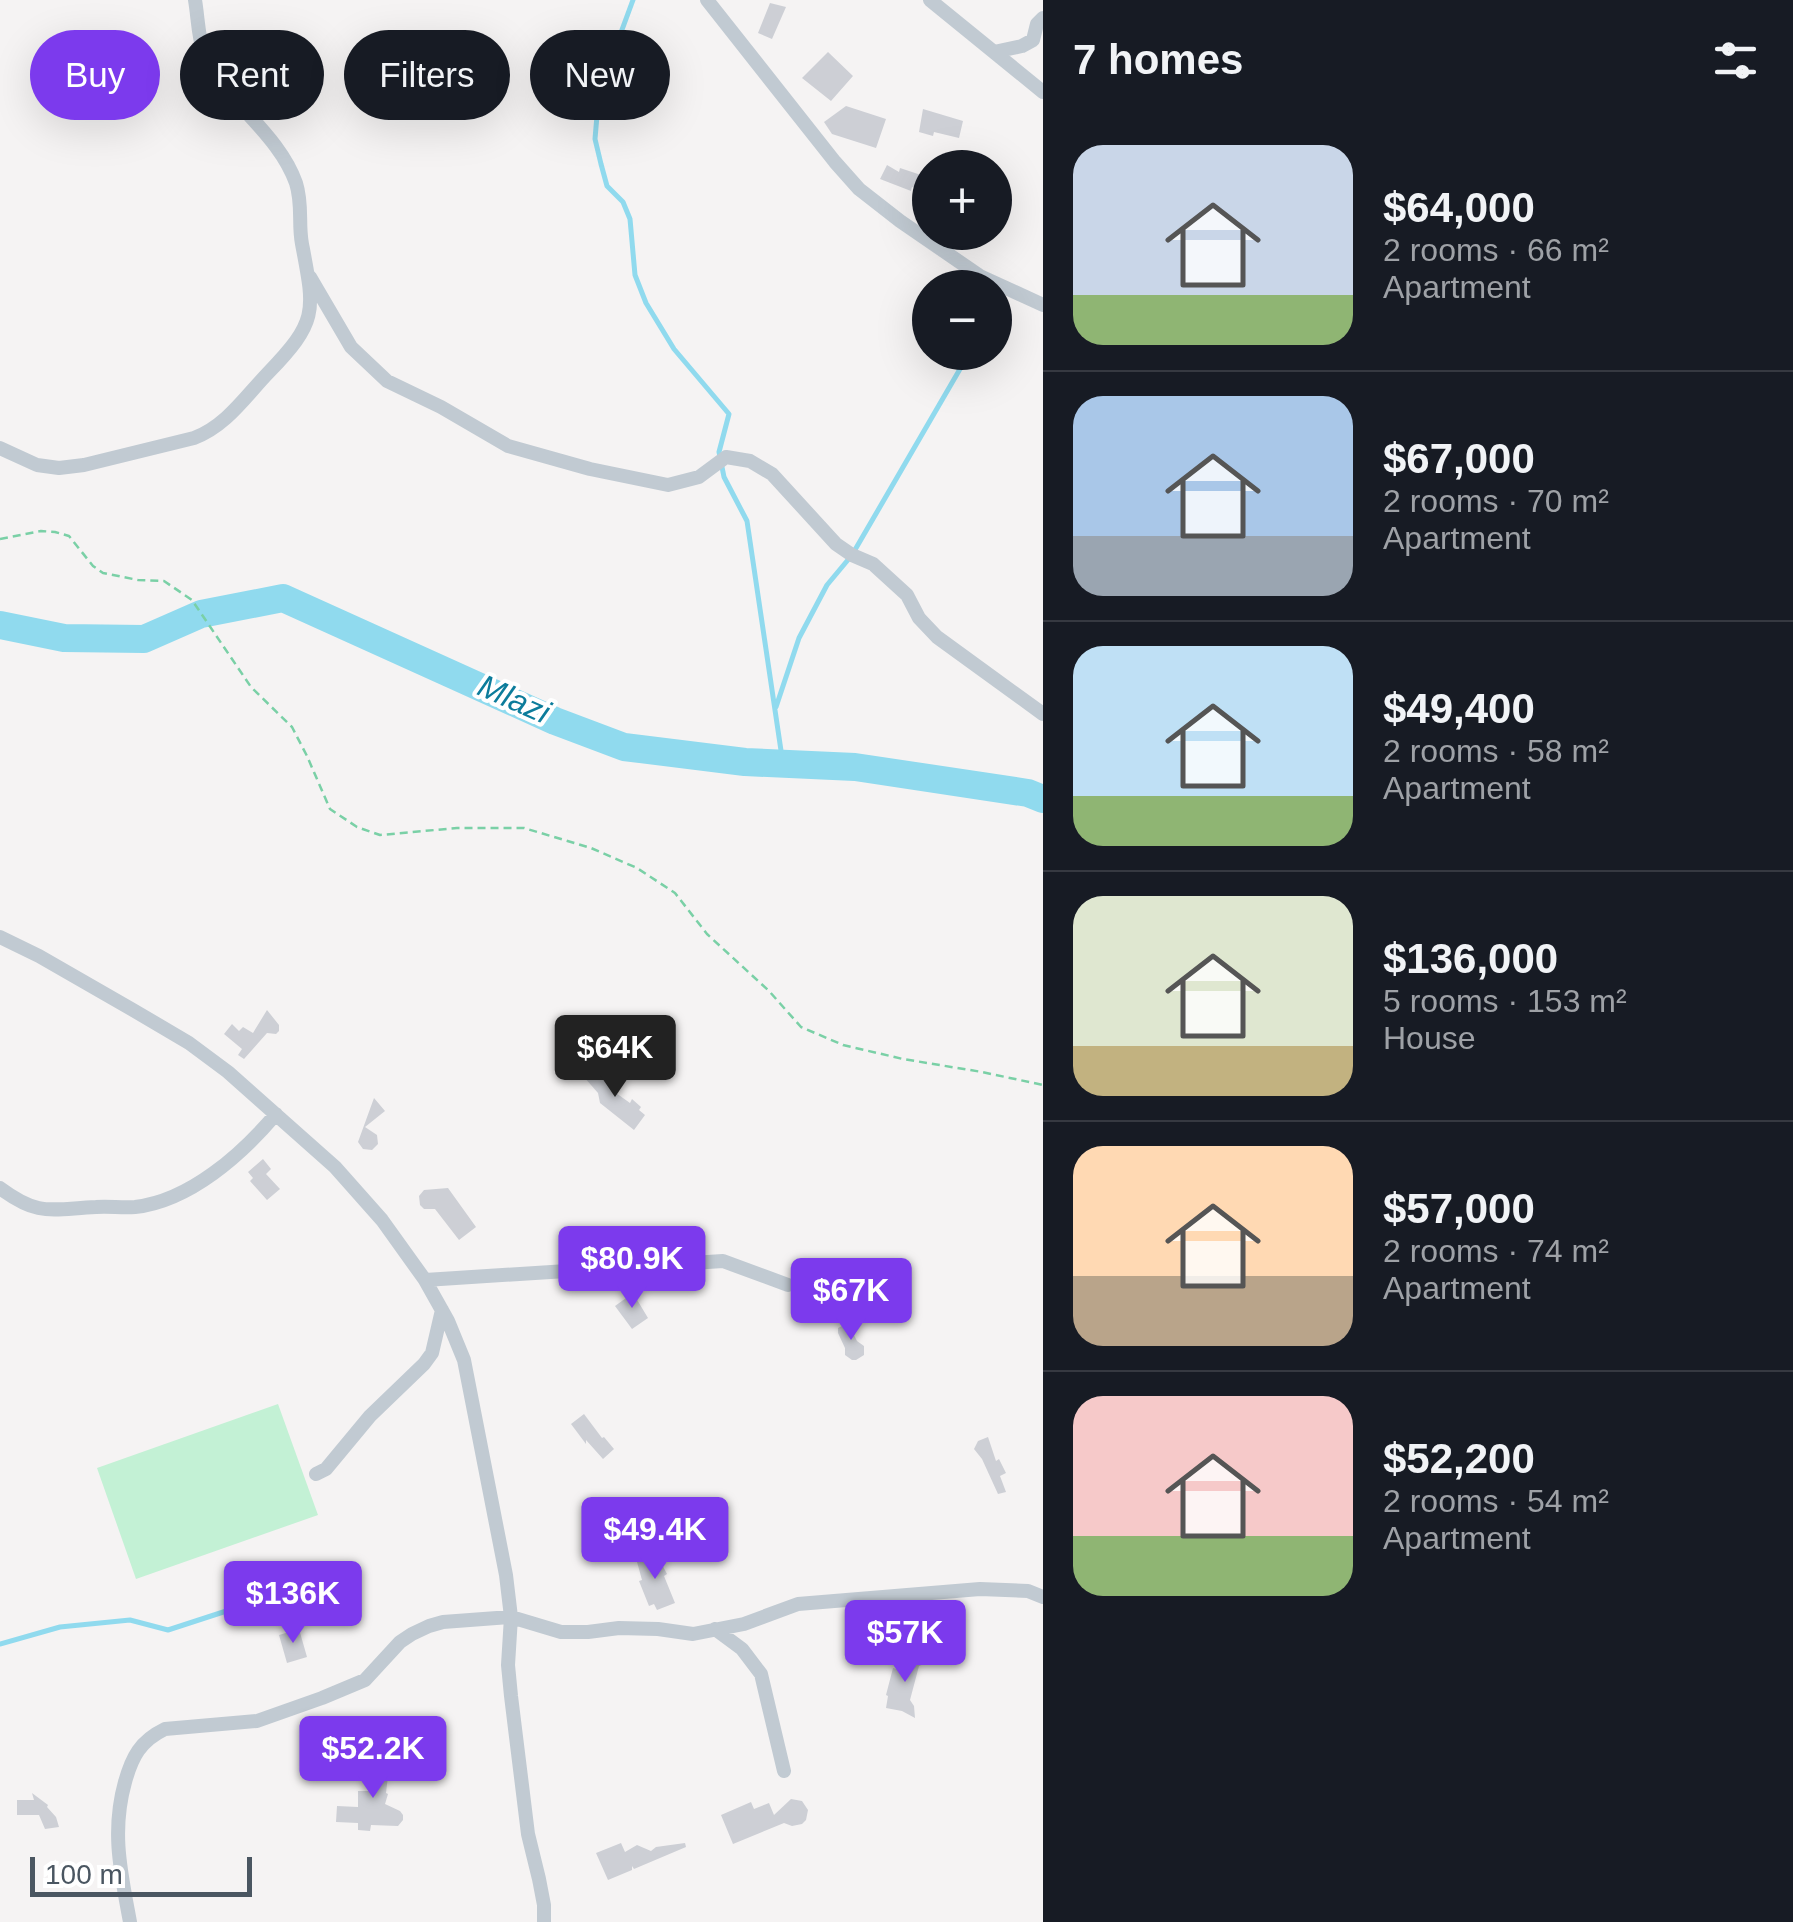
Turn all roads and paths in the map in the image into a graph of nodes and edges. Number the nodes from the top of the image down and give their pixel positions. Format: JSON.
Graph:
{"nodes":[{"id":1,"x":195,"y":0,"type":"edge"},
{"id":2,"x":707,"y":0,"type":"edge"},
{"id":3,"x":930,"y":0,"type":"edge"},
{"id":4,"x":1043,"y":18,"type":"edge"},
{"id":5,"x":994,"y":52,"type":"junction"},
{"id":6,"x":1043,"y":92,"type":"edge"},
{"id":7,"x":310,"y":278,"type":"junction"},
{"id":8,"x":1043,"y":305,"type":"edge"},
{"id":9,"x":0,"y":448,"type":"edge"},
{"id":10,"x":0,"y":539,"type":"edge"},
{"id":11,"x":1043,"y":714,"type":"edge"},
{"id":12,"x":0,"y":937,"type":"edge"},
{"id":13,"x":1043,"y":1085,"type":"edge"},
{"id":14,"x":276,"y":1114,"type":"junction"},
{"id":15,"x":0,"y":1188,"type":"edge"},
{"id":16,"x":426,"y":1280,"type":"junction"},
{"id":17,"x":788,"y":1285,"type":"dead end"},
{"id":18,"x":442,"y":1310,"type":"junction"},
{"id":19,"x":316,"y":1474,"type":"dead end"},
{"id":20,"x":1043,"y":1597,"type":"edge"},
{"id":21,"x":511,"y":1617,"type":"junction"},
{"id":22,"x":716,"y":1629,"type":"junction"},
{"id":23,"x":784,"y":1771,"type":"dead end"},
{"id":24,"x":130,"y":1922,"type":"edge"},
{"id":25,"x":544,"y":1922,"type":"edge"}],
"edges":[{"from":1,"to":7,"type":"street"},
{"from":2,"to":8,"type":"street"},
{"from":3,"to":5,"type":"street"},
{"from":4,"to":5,"type":"street"},
{"from":5,"to":6,"type":"street"},
{"from":7,"to":9,"type":"street"},
{"from":7,"to":11,"type":"street"},
{"from":10,"to":13,"type":"path"},
{"from":12,"to":14,"type":"street"},
{"from":14,"to":15,"type":"street"},
{"from":14,"to":16,"type":"street"},
{"from":16,"to":17,"type":"street"},
{"from":16,"to":18,"type":"street"},
{"from":18,"to":19,"type":"street"},
{"from":18,"to":21,"type":"street"},
{"from":20,"to":22,"type":"street"},
{"from":21,"to":22,"type":"street"},
{"from":21,"to":24,"type":"street"},
{"from":21,"to":25,"type":"street"},
{"from":22,"to":23,"type":"street"}]}
